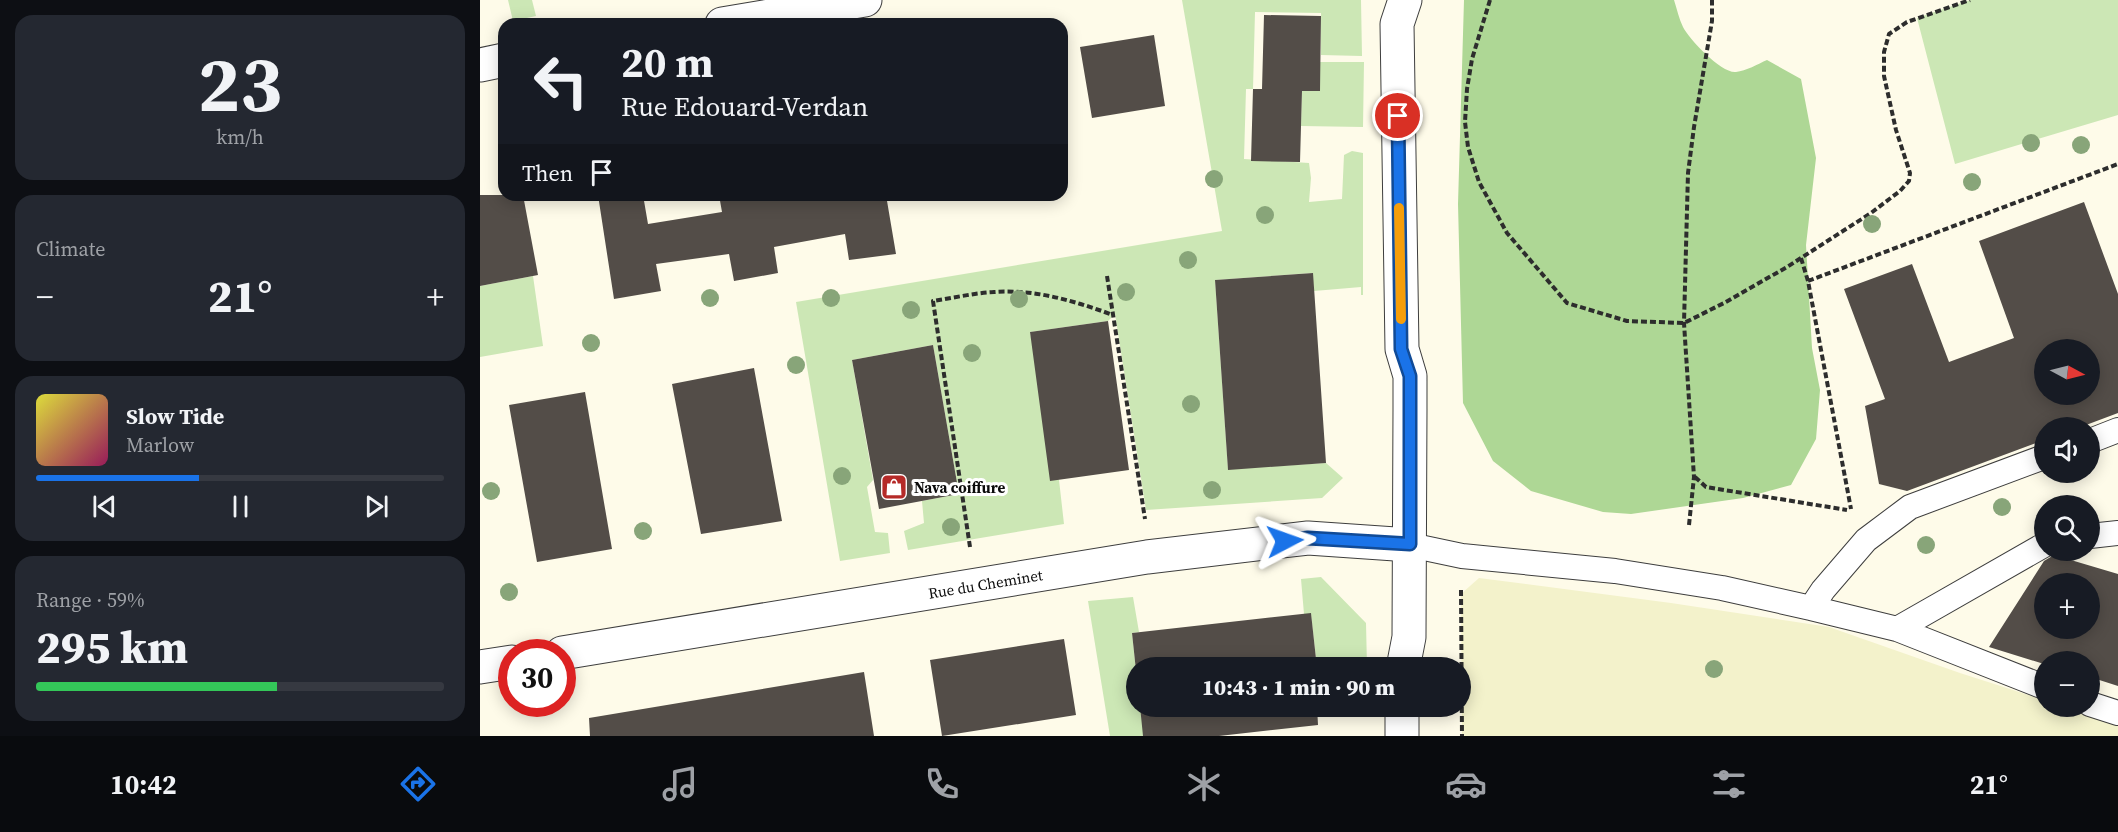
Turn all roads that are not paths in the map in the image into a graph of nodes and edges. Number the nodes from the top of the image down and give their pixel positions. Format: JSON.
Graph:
{"nodes":[{"id":1,"x":865,"y":0,"type":"edge"},
{"id":2,"x":1405,"y":0,"type":"edge"},
{"id":3,"x":758,"y":18,"type":"edge"},
{"id":4,"x":498,"y":61,"type":"edge"},
{"id":5,"x":480,"y":65,"type":"edge"},
{"id":6,"x":2118,"y":430,"type":"edge"},
{"id":7,"x":2100,"y":437,"type":"edge"},
{"id":8,"x":2034,"y":461,"type":"edge"},
{"id":9,"x":2118,"y":533,"type":"edge"},
{"id":10,"x":2100,"y":535,"type":"edge"},
{"id":11,"x":1410,"y":544,"type":"junction"},
{"id":12,"x":2034,"y":551,"type":"edge"},
{"id":13,"x":1811,"y":608,"type":"junction"},
{"id":14,"x":1897,"y":629,"type":"junction"},
{"id":15,"x":576,"y":651,"type":"edge"},
{"id":16,"x":1405,"y":657,"type":"edge"},
{"id":17,"x":498,"y":664,"type":"edge"},
{"id":18,"x":480,"y":667,"type":"edge"},
{"id":19,"x":2034,"y":683,"type":"edge"},
{"id":20,"x":2100,"y":707,"type":"edge"},
{"id":21,"x":2118,"y":713,"type":"edge"},
{"id":22,"x":1402,"y":717,"type":"edge"},
{"id":23,"x":1402,"y":736,"type":"edge"}],
"edges":[{"from":1,"to":3,"type":"street"},
{"from":2,"to":11,"type":"street"},
{"from":4,"to":5,"type":"street"},
{"from":6,"to":7,"type":"lane"},
{"from":8,"to":13,"type":"lane"},
{"from":9,"to":10,"type":"lane"},
{"from":11,"to":13,"type":"lane"},
{"from":11,"to":15,"type":"street","name":"Rue du Cheminet"},
{"from":11,"to":16,"type":"street"},
{"from":12,"to":14,"type":"lane"},
{"from":13,"to":14,"type":"lane"},
{"from":14,"to":19,"type":"lane"},
{"from":17,"to":18,"type":"street"},
{"from":20,"to":21,"type":"lane"},
{"from":22,"to":23,"type":"street"}]}
